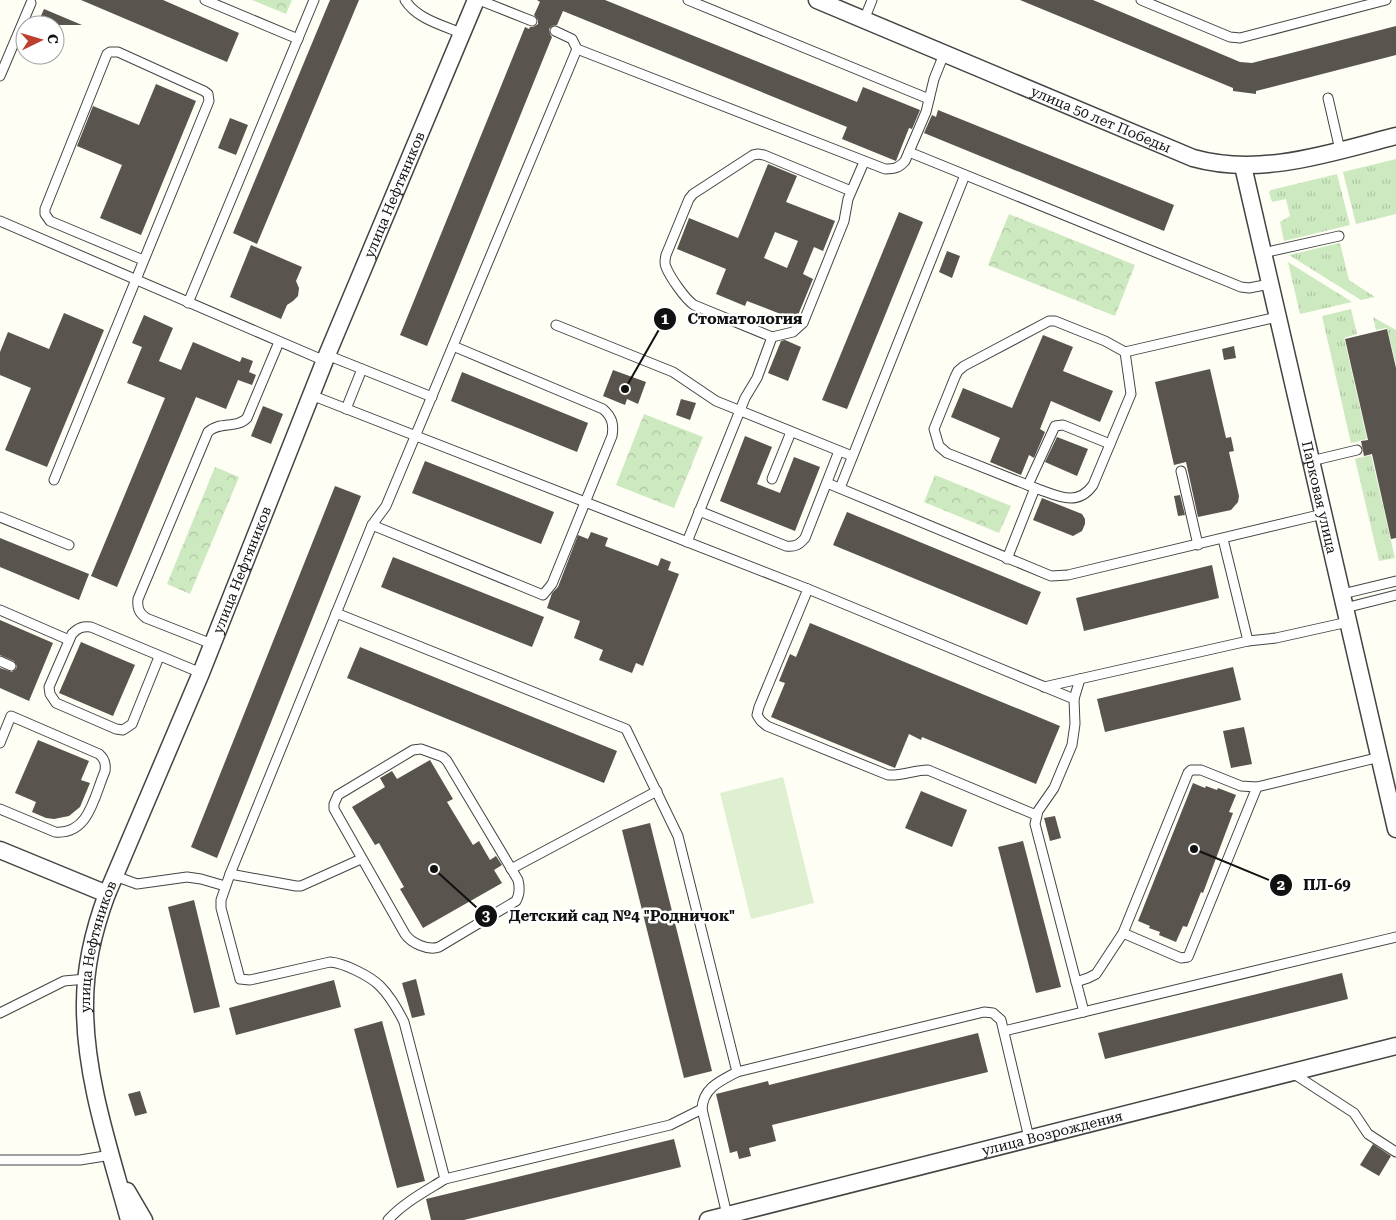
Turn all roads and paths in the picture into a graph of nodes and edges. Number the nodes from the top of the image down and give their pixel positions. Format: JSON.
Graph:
{"nodes":[{"id":1,"x":205,"y":0,"type":"edge"},
{"id":2,"x":314,"y":0,"type":"edge"},
{"id":3,"x":405,"y":0,"type":"edge"},
{"id":4,"x":477,"y":0,"type":"edge"},
{"id":5,"x":688,"y":0,"type":"edge"},
{"id":6,"x":817,"y":0,"type":"edge"},
{"id":7,"x":872,"y":0,"type":"edge"},
{"id":8,"x":1141,"y":0,"type":"edge"},
{"id":9,"x":1386,"y":0,"type":"edge"},
{"id":10,"x":1371,"y":2,"type":"edge"},
{"id":11,"x":31,"y":3,"type":"dead end"},
{"id":12,"x":864,"y":20,"type":"junction"},
{"id":13,"x":532,"y":21,"type":"dead end"},
{"id":14,"x":555,"y":31,"type":"dead end"},
{"id":15,"x":461,"y":33,"type":"junction"},
{"id":16,"x":298,"y":39,"type":"junction"},
{"id":17,"x":577,"y":49,"type":"junction"},
{"id":18,"x":944,"y":54,"type":"junction"},
{"id":19,"x":0,"y":76,"type":"edge"},
{"id":20,"x":1328,"y":98,"type":"dead end"},
{"id":21,"x":929,"y":99,"type":"junction"},
{"id":22,"x":1396,"y":136,"type":"edge"},
{"id":23,"x":1340,"y":150,"type":"junction"},
{"id":24,"x":909,"y":152,"type":"junction"},
{"id":25,"x":864,"y":162,"type":"junction"},
{"id":26,"x":1244,"y":166,"type":"junction"},
{"id":27,"x":965,"y":175,"type":"junction"},
{"id":28,"x":851,"y":191,"type":"junction"},
{"id":29,"x":0,"y":222,"type":"edge"},
{"id":30,"x":1339,"y":236,"type":"dead end"},
{"id":31,"x":1263,"y":254,"type":"junction"},
{"id":32,"x":143,"y":260,"type":"junction"},
{"id":33,"x":135,"y":280,"type":"junction"},
{"id":34,"x":1270,"y":284,"type":"junction"},
{"id":35,"x":188,"y":303,"type":"junction"},
{"id":36,"x":1278,"y":317,"type":"junction"},
{"id":37,"x":556,"y":325,"type":"dead end"},
{"id":38,"x":772,"y":337,"type":"junction"},
{"id":39,"x":279,"y":342,"type":"junction"},
{"id":40,"x":453,"y":346,"type":"junction"},
{"id":41,"x":1126,"y":352,"type":"junction"},
{"id":42,"x":326,"y":358,"type":"junction"},
{"id":43,"x":362,"y":369,"type":"junction"},
{"id":44,"x":312,"y":395,"type":"junction"},
{"id":45,"x":432,"y":397,"type":"junction"},
{"id":46,"x":346,"y":409,"type":"junction"},
{"id":47,"x":739,"y":411,"type":"junction"},
{"id":48,"x":791,"y":432,"type":"junction"},
{"id":49,"x":416,"y":436,"type":"junction"},
{"id":50,"x":1110,"y":444,"type":"junction"},
{"id":51,"x":839,"y":450,"type":"junction"},
{"id":52,"x":1357,"y":450,"type":"dead end"},
{"id":53,"x":852,"y":456,"type":"junction"},
{"id":54,"x":1311,"y":461,"type":"junction"},
{"id":55,"x":1181,"y":471,"type":"dead end"},
{"id":56,"x":772,"y":479,"type":"dead end"},
{"id":57,"x":54,"y":480,"type":"dead end"},
{"id":58,"x":826,"y":483,"type":"junction"},
{"id":59,"x":1031,"y":487,"type":"junction"},
{"id":60,"x":840,"y":488,"type":"junction"},
{"id":61,"x":586,"y":503,"type":"junction"},
{"id":62,"x":699,"y":511,"type":"junction"},
{"id":63,"x":1323,"y":514,"type":"junction"},
{"id":64,"x":0,"y":517,"type":"edge"},
{"id":65,"x":372,"y":525,"type":"junction"},
{"id":66,"x":1223,"y":539,"type":"junction"},
{"id":67,"x":687,"y":542,"type":"junction"},
{"id":68,"x":69,"y":544,"type":"dead end"},
{"id":69,"x":1198,"y":545,"type":"junction"},
{"id":70,"x":1007,"y":559,"type":"junction"},
{"id":71,"x":1396,"y":581,"type":"edge"},
{"id":72,"x":808,"y":589,"type":"junction"},
{"id":73,"x":1396,"y":595,"type":"edge"},
{"id":74,"x":1345,"y":608,"type":"junction"},
{"id":75,"x":0,"y":610,"type":"edge"},
{"id":76,"x":336,"y":613,"type":"junction"},
{"id":77,"x":69,"y":640,"type":"junction"},
{"id":78,"x":1248,"y":641,"type":"junction"},
{"id":79,"x":212,"y":644,"type":"junction"},
{"id":80,"x":159,"y":657,"type":"junction"},
{"id":81,"x":0,"y":661,"type":"edge"},
{"id":82,"x":12,"y":666,"type":"dead end"},
{"id":83,"x":200,"y":674,"type":"junction"},
{"id":84,"x":1080,"y":679,"type":"junction"},
{"id":85,"x":1044,"y":687,"type":"junction"},
{"id":86,"x":1074,"y":699,"type":"junction"},
{"id":87,"x":0,"y":743,"type":"edge"},
{"id":88,"x":1380,"y":757,"type":"junction"},
{"id":89,"x":1391,"y":786,"type":"edge"},
{"id":90,"x":1257,"y":787,"type":"junction"},
{"id":91,"x":657,"y":791,"type":"junction"},
{"id":92,"x":0,"y":809,"type":"edge"},
{"id":93,"x":1036,"y":815,"type":"junction"},
{"id":94,"x":1396,"y":829,"type":"edge"},
{"id":95,"x":0,"y":850,"type":"edge"},
{"id":96,"x":362,"y":859,"type":"junction"},
{"id":97,"x":511,"y":869,"type":"junction"},
{"id":98,"x":230,"y":874,"type":"junction"},
{"id":99,"x":115,"y":876,"type":"junction"},
{"id":100,"x":225,"y":886,"type":"junction"},
{"id":101,"x":107,"y":894,"type":"junction"},
{"id":102,"x":1123,"y":933,"type":"junction"},
{"id":103,"x":1396,"y":937,"type":"edge"},
{"id":104,"x":86,"y":980,"type":"junction"},
{"id":105,"x":1076,"y":982,"type":"junction"},
{"id":106,"x":1084,"y":1012,"type":"junction"},
{"id":107,"x":0,"y":1013,"type":"edge"},
{"id":108,"x":1004,"y":1031,"type":"junction"},
{"id":109,"x":1396,"y":1046,"type":"edge"},
{"id":110,"x":737,"y":1072,"type":"junction"},
{"id":111,"x":1291,"y":1072,"type":"junction"},
{"id":112,"x":702,"y":1109,"type":"junction"},
{"id":113,"x":1029,"y":1138,"type":"junction"},
{"id":114,"x":1396,"y":1152,"type":"edge"},
{"id":115,"x":111,"y":1155,"type":"junction"},
{"id":116,"x":0,"y":1160,"type":"edge"},
{"id":117,"x":445,"y":1179,"type":"junction"},
{"id":118,"x":727,"y":1216,"type":"junction"},
{"id":119,"x":129,"y":1220,"type":"edge"},
{"id":120,"x":144,"y":1220,"type":"edge"},
{"id":121,"x":388,"y":1220,"type":"edge"},
{"id":122,"x":708,"y":1220,"type":"edge"}],
"edges":[{"from":1,"to":16,"type":"lane"},
{"from":2,"to":16,"type":"lane"},
{"from":3,"to":15,"type":"lane"},
{"from":4,"to":13,"type":"lane"},
{"from":4,"to":15,"type":"street","name":"улица Нефтяников"},
{"from":5,"to":21,"type":"lane"},
{"from":6,"to":12,"type":"street","name":"улица 50 лет Победы"},
{"from":7,"to":12,"type":"lane"},
{"from":8,"to":10,"type":"lane"},
{"from":9,"to":10,"type":"lane"},
{"from":11,"to":19,"type":"lane"},
{"from":12,"to":18,"type":"street","name":"улица 50 лет Победы"},
{"from":14,"to":17,"type":"lane"},
{"from":15,"to":42,"type":"street","name":"улица Нефтяников"},
{"from":16,"to":35,"type":"lane"},
{"from":17,"to":25,"type":"lane"},
{"from":17,"to":40,"type":"lane"},
{"from":18,"to":21,"type":"lane"},
{"from":18,"to":26,"type":"street","name":"улица 50 лет Победы"},
{"from":20,"to":23,"type":"lane"},
{"from":21,"to":24,"type":"lane"},
{"from":22,"to":23,"type":"street","name":"улица 50 лет Победы"},
{"from":23,"to":26,"type":"street","name":"улица 50 лет Победы"},
{"from":24,"to":25,"type":"lane"},
{"from":24,"to":27,"type":"lane"},
{"from":25,"to":28,"type":"lane"},
{"from":26,"to":31,"type":"street","name":"Парковая улица"},
{"from":27,"to":34,"type":"lane"},
{"from":27,"to":53,"type":"lane"},
{"from":28,"to":38,"type":"lane"},
{"from":28,"to":38,"type":"lane"},
{"from":29,"to":33,"type":"lane"},
{"from":30,"to":31,"type":"lane"},
{"from":31,"to":34,"type":"street","name":"Парковая улица"},
{"from":32,"to":32,"type":"lane"},
{"from":32,"to":33,"type":"lane"},
{"from":33,"to":35,"type":"lane"},
{"from":33,"to":57,"type":"lane"},
{"from":34,"to":36,"type":"street","name":"Парковая улица"},
{"from":35,"to":39,"type":"lane"},
{"from":36,"to":41,"type":"lane"},
{"from":36,"to":54,"type":"street","name":"Парковая улица"},
{"from":37,"to":47,"type":"lane"},
{"from":38,"to":47,"type":"lane"},
{"from":39,"to":42,"type":"lane"},
{"from":39,"to":79,"type":"lane"},
{"from":40,"to":45,"type":"lane"},
{"from":40,"to":61,"type":"lane"},
{"from":41,"to":50,"type":"lane"},
{"from":41,"to":59,"type":"lane"},
{"from":42,"to":43,"type":"lane"},
{"from":42,"to":44,"type":"street","name":"улица Нефтяников"},
{"from":43,"to":45,"type":"lane"},
{"from":43,"to":46,"type":"lane"},
{"from":44,"to":46,"type":"lane"},
{"from":44,"to":79,"type":"street","name":"улица Нефтяников"},
{"from":45,"to":49,"type":"lane"},
{"from":46,"to":49,"type":"lane"},
{"from":47,"to":48,"type":"lane"},
{"from":47,"to":62,"type":"lane"},
{"from":48,"to":51,"type":"lane"},
{"from":48,"to":56,"type":"lane"},
{"from":49,"to":61,"type":"lane"},
{"from":49,"to":65,"type":"lane"},
{"from":50,"to":59,"type":"lane"},
{"from":50,"to":59,"type":"lane"},
{"from":51,"to":53,"type":"lane"},
{"from":51,"to":58,"type":"lane"},
{"from":52,"to":54,"type":"lane"},
{"from":53,"to":60,"type":"lane"},
{"from":54,"to":63,"type":"street","name":"Парковая улица"},
{"from":55,"to":69,"type":"lane"},
{"from":58,"to":60,"type":"lane"},
{"from":58,"to":62,"type":"lane"},
{"from":59,"to":70,"type":"lane"},
{"from":60,"to":70,"type":"lane"},
{"from":61,"to":65,"type":"lane"},
{"from":61,"to":67,"type":"lane"},
{"from":62,"to":67,"type":"lane"},
{"from":63,"to":66,"type":"lane"},
{"from":63,"to":74,"type":"street","name":"Парковая улица"},
{"from":64,"to":68,"type":"lane"},
{"from":65,"to":76,"type":"lane"},
{"from":66,"to":69,"type":"lane"},
{"from":66,"to":78,"type":"lane"},
{"from":67,"to":72,"type":"lane"},
{"from":69,"to":70,"type":"lane"},
{"from":71,"to":74,"type":"lane"},
{"from":72,"to":85,"type":"lane"},
{"from":72,"to":93,"type":"lane"},
{"from":73,"to":74,"type":"lane"},
{"from":74,"to":78,"type":"lane"},
{"from":74,"to":88,"type":"street","name":"Парковая улица"},
{"from":75,"to":77,"type":"lane"},
{"from":76,"to":91,"type":"lane"},
{"from":76,"to":98,"type":"lane"},
{"from":77,"to":80,"type":"lane"},
{"from":77,"to":80,"type":"lane"},
{"from":78,"to":84,"type":"lane"},
{"from":79,"to":83,"type":"street","name":"улица Нефтяников"},
{"from":80,"to":83,"type":"lane"},
{"from":81,"to":82,"type":"lane"},
{"from":83,"to":99,"type":"street","name":"улица Нефтяников"},
{"from":84,"to":85,"type":"lane"},
{"from":84,"to":86,"type":"lane"},
{"from":85,"to":86,"type":"lane"},
{"from":86,"to":93,"type":"lane"},
{"from":87,"to":92,"type":"lane"},
{"from":88,"to":89,"type":"street","name":"Парковая улица"},
{"from":88,"to":90,"type":"lane"},
{"from":89,"to":94,"type":"street","name":"Парковая улица"},
{"from":90,"to":102,"type":"lane"},
{"from":90,"to":102,"type":"lane"},
{"from":91,"to":97,"type":"lane"},
{"from":91,"to":110,"type":"lane"},
{"from":93,"to":105,"type":"lane"},
{"from":95,"to":101,"type":"street"},
{"from":96,"to":97,"type":"lane"},
{"from":96,"to":97,"type":"lane"},
{"from":96,"to":98,"type":"lane"},
{"from":98,"to":100,"type":"lane"},
{"from":99,"to":100,"type":"lane"},
{"from":99,"to":101,"type":"street","name":"улица Нефтяников"},
{"from":100,"to":117,"type":"lane"},
{"from":101,"to":104,"type":"street","name":"улица Нефтяников"},
{"from":102,"to":105,"type":"lane"},
{"from":103,"to":106,"type":"lane"},
{"from":104,"to":107,"type":"lane"},
{"from":104,"to":115,"type":"street","name":"улица Нефтяников"},
{"from":105,"to":106,"type":"lane"},
{"from":106,"to":108,"type":"lane"},
{"from":108,"to":110,"type":"lane"},
{"from":108,"to":113,"type":"lane"},
{"from":109,"to":111,"type":"street","name":"улица Возрождения"},
{"from":110,"to":112,"type":"lane"},
{"from":111,"to":113,"type":"street","name":"улица Возрождения"},
{"from":111,"to":114,"type":"lane"},
{"from":112,"to":117,"type":"lane"},
{"from":112,"to":118,"type":"lane"},
{"from":113,"to":118,"type":"street","name":"улица Возрождения"},
{"from":115,"to":116,"type":"lane"},
{"from":115,"to":119,"type":"street"},
{"from":115,"to":120,"type":"street"},
{"from":117,"to":121,"type":"lane"},
{"from":118,"to":122,"type":"street","name":"улица Возрождения"}]}
